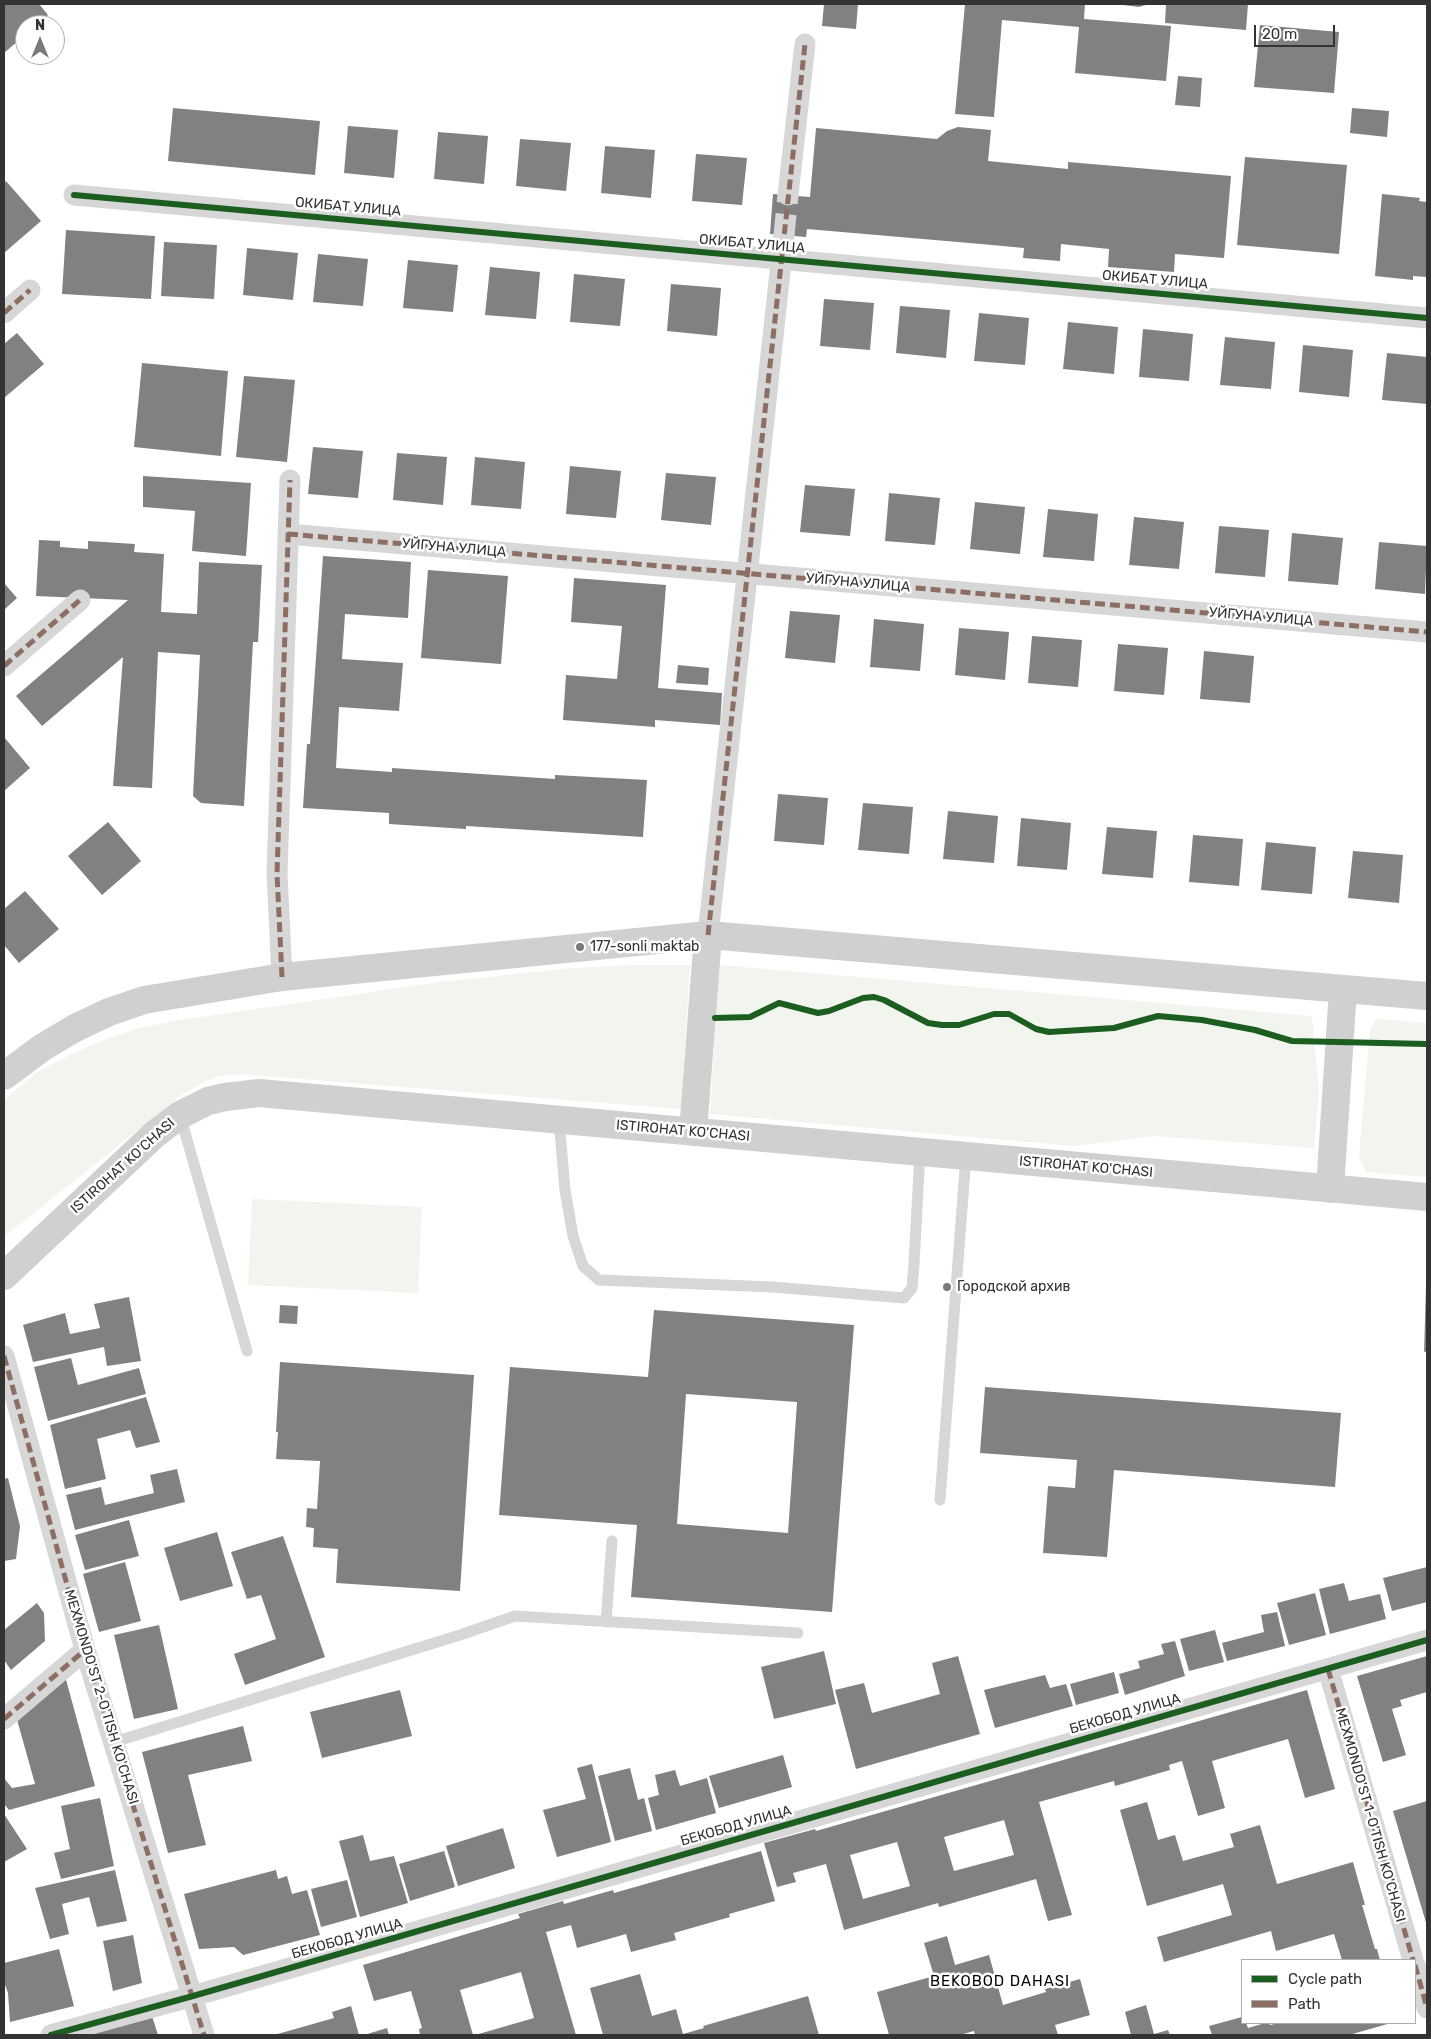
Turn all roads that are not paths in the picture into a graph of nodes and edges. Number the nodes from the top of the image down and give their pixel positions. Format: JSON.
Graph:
{"nodes":[{"id":1,"x":804,"y":44,"type":"dead end"},
{"id":2,"x":74,"y":195,"type":"dead end"},
{"id":3,"x":788,"y":195,"type":"tunnel mouth"},
{"id":4,"x":784,"y":235,"type":"tunnel mouth"},
{"id":5,"x":781,"y":259,"type":"junction"},
{"id":6,"x":30,"y":290,"type":"dead end"},
{"id":7,"x":4,"y":313,"type":"edge"},
{"id":8,"x":1427,"y":318,"type":"edge"},
{"id":9,"x":290,"y":480,"type":"dead end"},
{"id":10,"x":288,"y":534,"type":"junction"},
{"id":11,"x":747,"y":573,"type":"junction"},
{"id":12,"x":80,"y":600,"type":"dead end"},
{"id":13,"x":1427,"y":632,"type":"edge"},
{"id":14,"x":4,"y":666,"type":"edge"},
{"id":15,"x":708,"y":935,"type":"junction"},
{"id":16,"x":282,"y":977,"type":"junction"},
{"id":17,"x":1343,"y":989,"type":"junction"},
{"id":18,"x":1427,"y":996,"type":"edge"},
{"id":19,"x":4,"y":1076,"type":"edge"},
{"id":20,"x":180,"y":1115,"type":"junction"},
{"id":21,"x":559,"y":1120,"type":"junction"},
{"id":22,"x":693,"y":1132,"type":"junction"},
{"id":23,"x":920,"y":1152,"type":"junction"},
{"id":24,"x":966,"y":1156,"type":"junction"},
{"id":25,"x":1330,"y":1189,"type":"junction"},
{"id":26,"x":1427,"y":1198,"type":"edge"},
{"id":27,"x":4,"y":1276,"type":"edge"},
{"id":28,"x":248,"y":1351,"type":"dead end"},
{"id":29,"x":4,"y":1356,"type":"edge"},
{"id":30,"x":940,"y":1500,"type":"dead end"},
{"id":31,"x":612,"y":1541,"type":"dead end"},
{"id":32,"x":606,"y":1622,"type":"junction"},
{"id":33,"x":798,"y":1633,"type":"dead end"},
{"id":34,"x":1427,"y":1640,"type":"edge"},
{"id":35,"x":85,"y":1650,"type":"junction"},
{"id":36,"x":1328,"y":1669,"type":"junction"},
{"id":37,"x":4,"y":1719,"type":"edge"},
{"id":38,"x":114,"y":1742,"type":"junction"},
{"id":39,"x":1413,"y":1959,"type":"edge"},
{"id":40,"x":1416,"y":1969,"type":"edge"},
{"id":41,"x":193,"y":1996,"type":"junction"},
{"id":42,"x":1427,"y":2008,"type":"edge"},
{"id":43,"x":51,"y":2035,"type":"edge"},
{"id":44,"x":204,"y":2035,"type":"edge"}],
"edges":[{"from":1,"to":3,"type":"street"},
{"from":2,"to":5,"type":"street","name":"ОКИБАТ УЛИЦА"},
{"from":4,"to":5,"type":"street"},
{"from":5,"to":8,"type":"street","name":"ОКИБАТ УЛИЦА"},
{"from":5,"to":11,"type":"street"},
{"from":6,"to":7,"type":"street"},
{"from":9,"to":10,"type":"street"},
{"from":10,"to":11,"type":"street","name":"УЙГУНА УЛИЦА"},
{"from":10,"to":16,"type":"street"},
{"from":11,"to":13,"type":"street","name":"УЙГУНА УЛИЦА"},
{"from":11,"to":15,"type":"street"},
{"from":12,"to":14,"type":"street"},
{"from":15,"to":16,"type":"main road"},
{"from":15,"to":17,"type":"main road"},
{"from":15,"to":22,"type":"main road"},
{"from":16,"to":19,"type":"main road"},
{"from":17,"to":18,"type":"main road"},
{"from":17,"to":25,"type":"main road"},
{"from":20,"to":21,"type":"main road","name":"ISTIROHAT KO'CHASI"},
{"from":20,"to":27,"type":"main road","name":"ISTIROHAT KO'CHASI"},
{"from":20,"to":28,"type":"lane"},
{"from":21,"to":22,"type":"main road","name":"ISTIROHAT KO'CHASI"},
{"from":21,"to":23,"type":"lane"},
{"from":22,"to":23,"type":"main road","name":"ISTIROHAT KO'CHASI"},
{"from":23,"to":24,"type":"main road","name":"ISTIROHAT KO'CHASI"},
{"from":24,"to":25,"type":"main road","name":"ISTIROHAT KO'CHASI"},
{"from":24,"to":30,"type":"lane"},
{"from":25,"to":26,"type":"main road","name":"ISTIROHAT KO'CHASI"},
{"from":29,"to":35,"type":"street","name":"MEXMONDO'ST 2-O'TISH KO'CHASI"},
{"from":31,"to":32,"type":"lane"},
{"from":32,"to":33,"type":"lane"},
{"from":32,"to":38,"type":"lane"},
{"from":34,"to":36,"type":"street","name":"БЕКОБОД УЛИЦА"},
{"from":35,"to":37,"type":"street"},
{"from":35,"to":38,"type":"street","name":"MEXMONDO'ST 2-O'TISH KO'CHASI"},
{"from":36,"to":39,"type":"street","name":"MEXMONDO'ST 1-O'TISH KO'CHASI"},
{"from":36,"to":41,"type":"street","name":"БЕКОБОД УЛИЦА"},
{"from":38,"to":41,"type":"street","name":"MEXMONDO'ST 2-O'TISH KO'CHASI"},
{"from":40,"to":42,"type":"street"},
{"from":41,"to":43,"type":"street","name":"БЕКОБОД УЛИЦА"},
{"from":41,"to":44,"type":"street","name":"MEXMONDO'ST 2-O'TISH KO'CHASI"}]}
